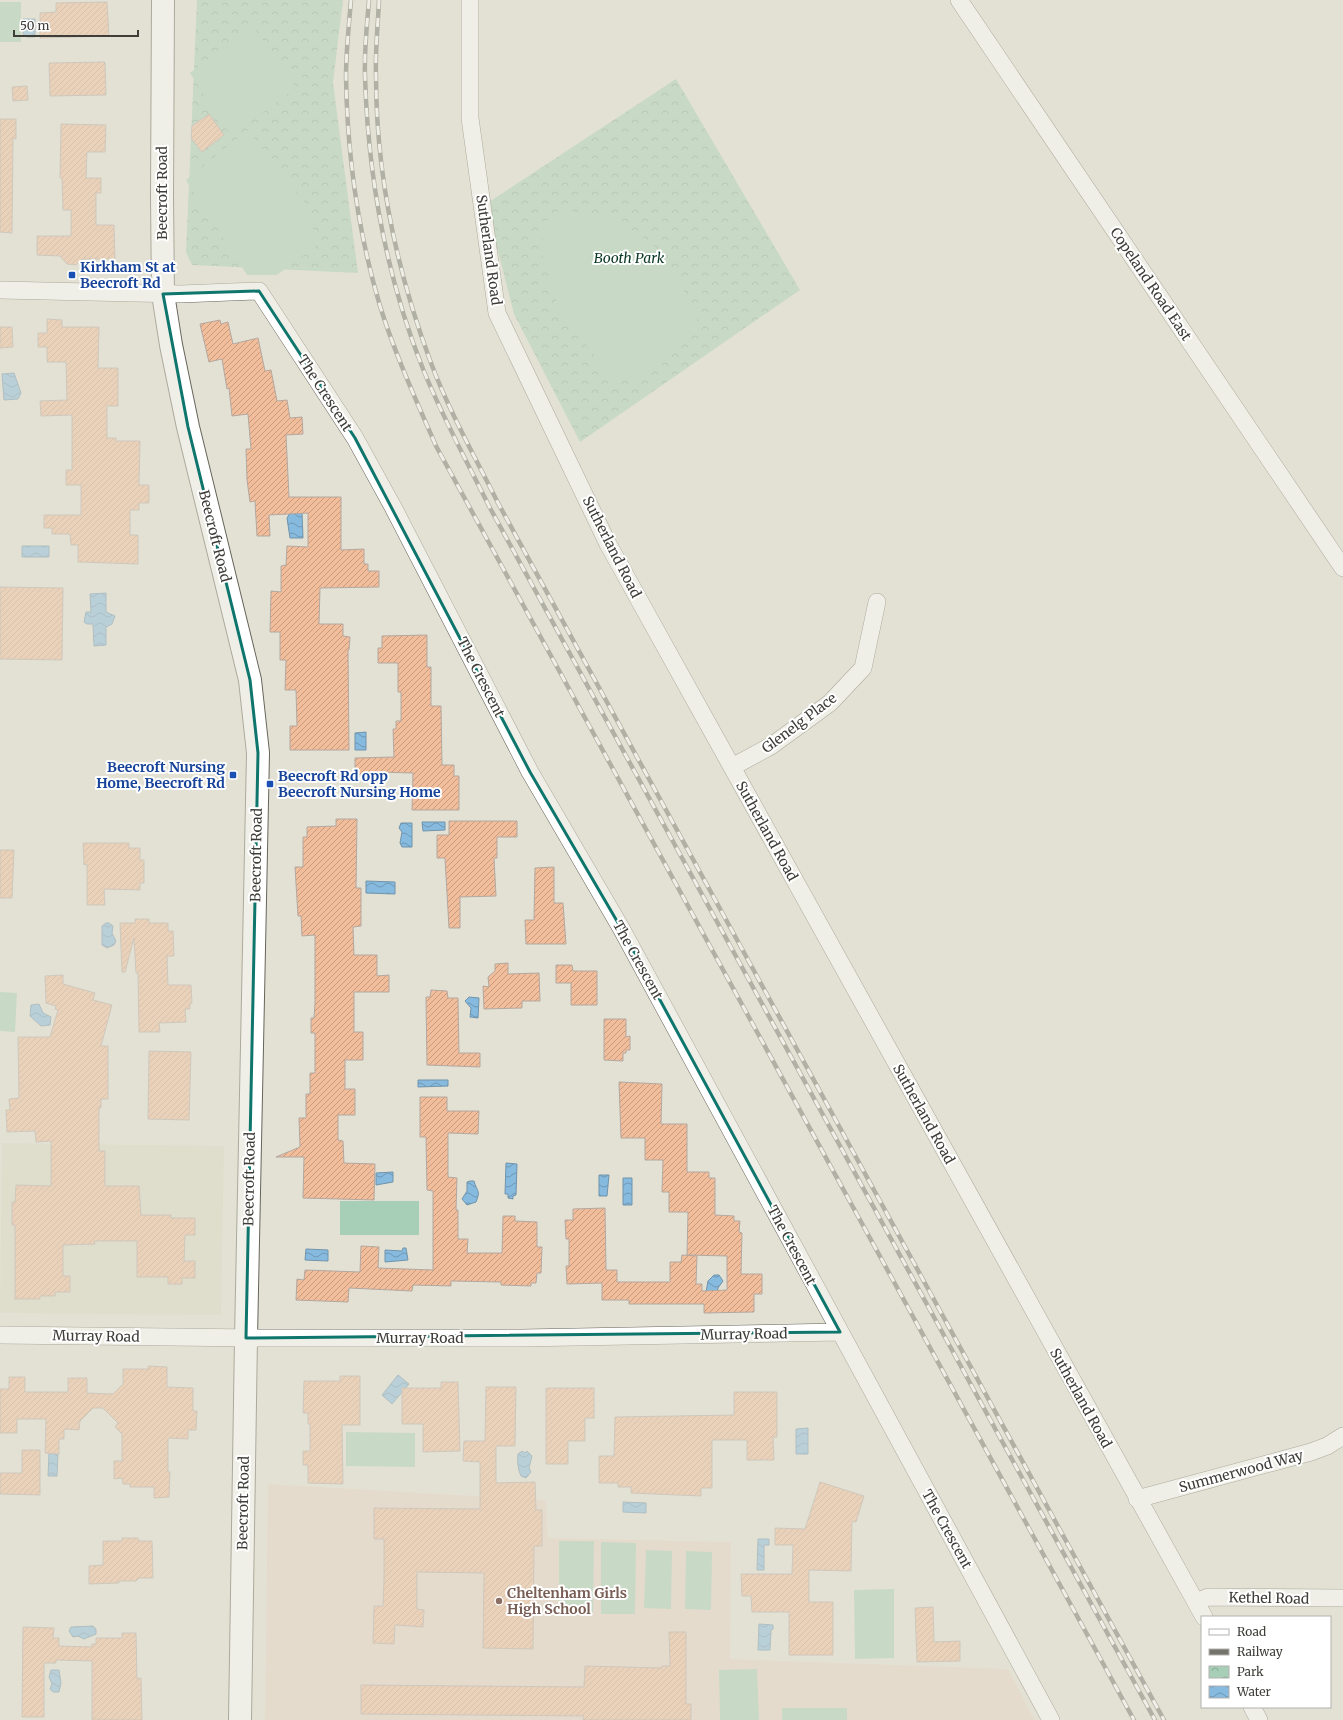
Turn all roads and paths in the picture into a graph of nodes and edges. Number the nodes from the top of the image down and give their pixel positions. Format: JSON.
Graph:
{"nodes":[{"id":1,"x":163,"y":0,"type":"edge"},
{"id":2,"x":470,"y":0,"type":"edge"},
{"id":3,"x":959,"y":0,"type":"edge"},
{"id":4,"x":0,"y":290,"type":"edge"},
{"id":5,"x":163,"y":294,"type":"junction"},
{"id":6,"x":1343,"y":568,"type":"edge"},
{"id":7,"x":877,"y":602,"type":"dead end"},
{"id":8,"x":732,"y":767,"type":"junction"},
{"id":9,"x":840,"y":1332,"type":"junction"},
{"id":10,"x":0,"y":1335,"type":"edge"},
{"id":11,"x":246,"y":1338,"type":"junction"},
{"id":12,"x":1343,"y":1436,"type":"edge"},
{"id":13,"x":1137,"y":1499,"type":"junction"},
{"id":14,"x":1343,"y":1598,"type":"edge"},
{"id":15,"x":1196,"y":1602,"type":"junction"},
{"id":16,"x":1203,"y":1616,"type":"edge"},
{"id":17,"x":1253,"y":1708,"type":"edge"},
{"id":18,"x":240,"y":1720,"type":"edge"},
{"id":19,"x":1051,"y":1720,"type":"edge"},
{"id":20,"x":1259,"y":1720,"type":"edge"}],
"edges":[{"from":1,"to":5,"type":"main road","name":"Beecroft Road"},
{"from":2,"to":8,"type":"street","name":"Sutherland Road"},
{"from":3,"to":6,"type":"street","name":"Copeland Road East"},
{"from":4,"to":5,"type":"street"},
{"from":5,"to":9,"type":"street","name":"The Crescent"},
{"from":5,"to":11,"type":"main road","name":"Beecroft Road"},
{"from":7,"to":8,"type":"street","name":"Glenelg Place"},
{"from":8,"to":13,"type":"street","name":"Sutherland Road"},
{"from":9,"to":11,"type":"street","name":"Murray Road"},
{"from":9,"to":19,"type":"street","name":"The Crescent"},
{"from":10,"to":11,"type":"street","name":"Murray Road"},
{"from":11,"to":18,"type":"main road","name":"Beecroft Road"},
{"from":12,"to":13,"type":"street","name":"Summerwood Way"},
{"from":13,"to":15,"type":"street","name":"Sutherland Road"},
{"from":14,"to":15,"type":"street","name":"Kethel Road"},
{"from":15,"to":16,"type":"street","name":"Sutherland Road"},
{"from":17,"to":20,"type":"street"}]}
